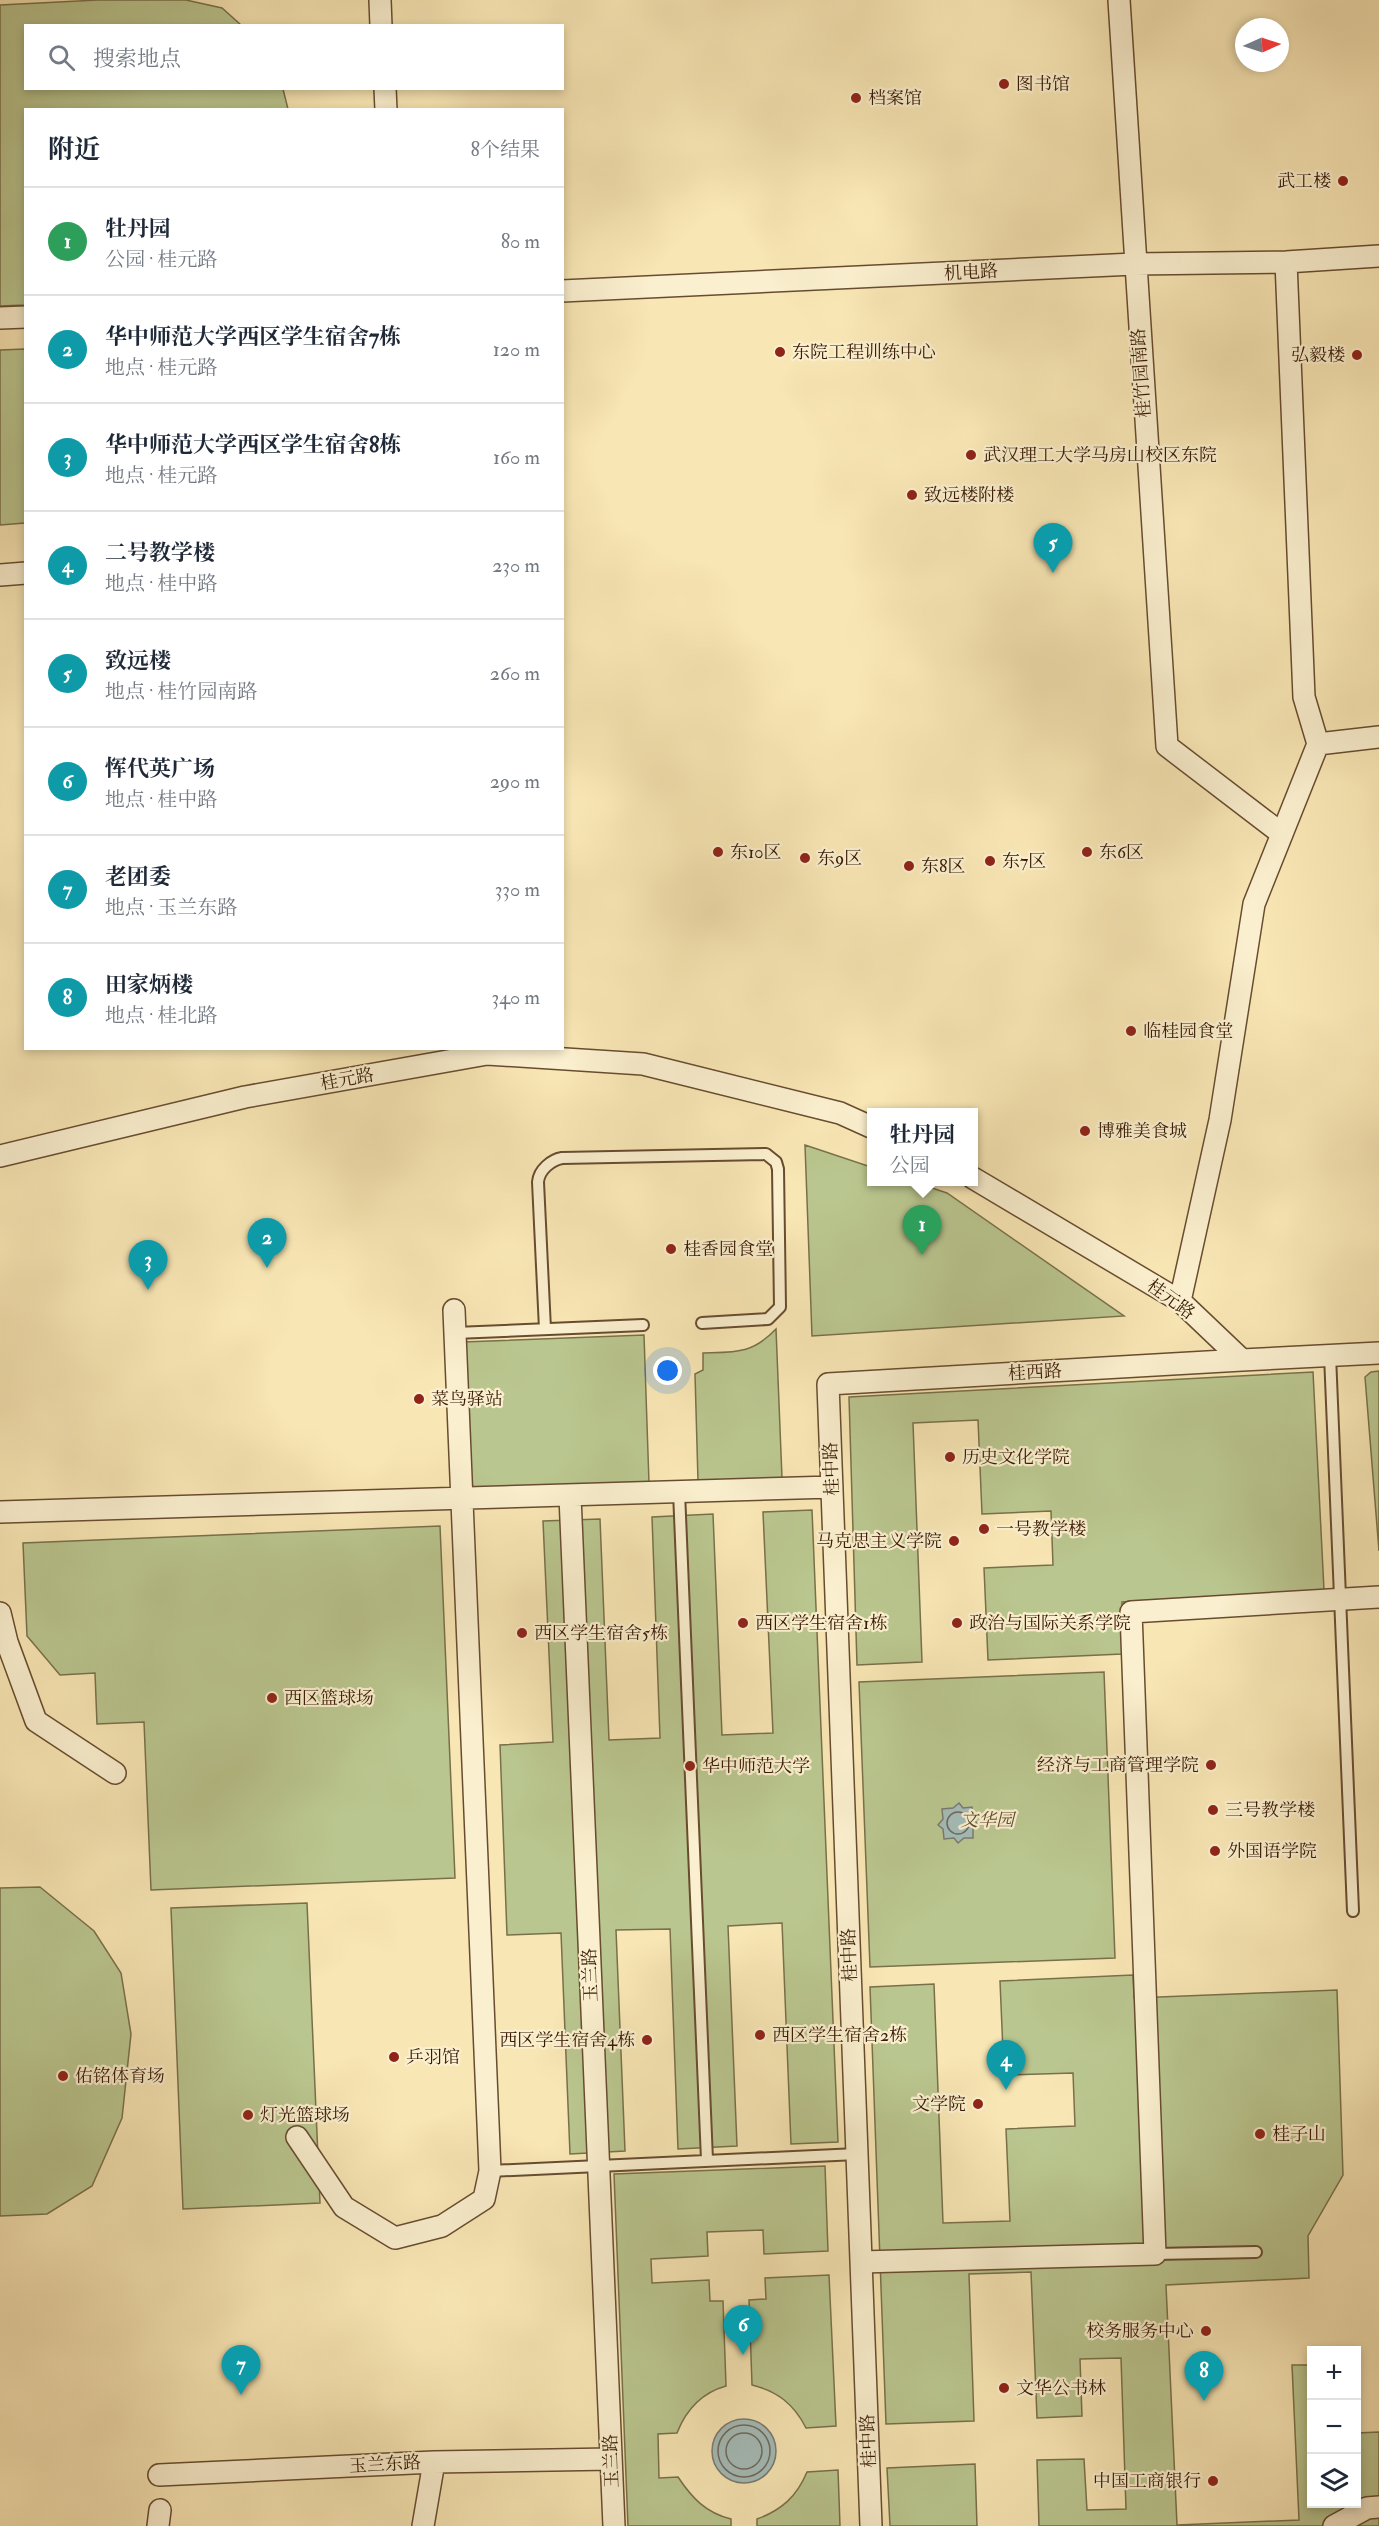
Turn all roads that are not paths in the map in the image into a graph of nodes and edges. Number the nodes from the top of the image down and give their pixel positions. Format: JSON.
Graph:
{"nodes":[{"id":1,"x":380,"y":0,"type":"edge"},
{"id":2,"x":1119,"y":0,"type":"edge"},
{"id":3,"x":381,"y":24,"type":"edge"},
{"id":4,"x":385,"y":90,"type":"edge"},
{"id":5,"x":386,"y":108,"type":"edge"},
{"id":6,"x":1379,"y":256,"type":"edge"},
{"id":7,"x":1286,"y":262,"type":"junction"},
{"id":8,"x":1134,"y":264,"type":"junction"},
{"id":9,"x":564,"y":291,"type":"edge"},
{"id":10,"x":24,"y":317,"type":"edge"},
{"id":11,"x":0,"y":318,"type":"edge"},
{"id":12,"x":24,"y":573,"type":"edge"},
{"id":13,"x":0,"y":575,"type":"edge"},
{"id":14,"x":1379,"y":737,"type":"edge"},
{"id":15,"x":1318,"y":744,"type":"junction"},
{"id":16,"x":1282,"y":834,"type":"junction"},
{"id":17,"x":867,"y":1125,"type":"edge"},
{"id":18,"x":0,"y":1156,"type":"edge"},
{"id":19,"x":978,"y":1181,"type":"edge"},
{"id":20,"x":1180,"y":1301,"type":"junction"},
{"id":21,"x":454,"y":1310,"type":"dead end"},
{"id":22,"x":702,"y":1323,"type":"dead end"},
{"id":23,"x":643,"y":1325,"type":"dead end"},
{"id":24,"x":545,"y":1329,"type":"junction"},
{"id":25,"x":455,"y":1333,"type":"junction"},
{"id":26,"x":1379,"y":1353,"type":"edge"},
{"id":27,"x":1330,"y":1355,"type":"junction"},
{"id":28,"x":1242,"y":1360,"type":"junction"},
{"id":29,"x":828,"y":1384,"type":"joint"},
{"id":30,"x":832,"y":1487,"type":"junction"},
{"id":31,"x":679,"y":1492,"type":"junction"},
{"id":32,"x":570,"y":1496,"type":"junction"},
{"id":33,"x":462,"y":1499,"type":"junction"},
{"id":34,"x":0,"y":1512,"type":"edge"},
{"id":35,"x":1379,"y":1597,"type":"edge"},
{"id":36,"x":1341,"y":1599,"type":"junction"},
{"id":37,"x":0,"y":1613,"type":"edge"},
{"id":38,"x":115,"y":1773,"type":"dead end"},
{"id":39,"x":1353,"y":1911,"type":"dead end"},
{"id":40,"x":297,"y":2137,"type":"dead end"},
{"id":41,"x":857,"y":2154,"type":"junction"},
{"id":42,"x":707,"y":2160,"type":"junction"},
{"id":43,"x":598,"y":2166,"type":"junction"},
{"id":44,"x":490,"y":2171,"type":"junction"},
{"id":45,"x":1256,"y":2252,"type":"dead end"},
{"id":46,"x":1155,"y":2254,"type":"junction"},
{"id":47,"x":861,"y":2262,"type":"junction"},
{"id":48,"x":611,"y":2459,"type":"junction"},
{"id":49,"x":435,"y":2462,"type":"junction"},
{"id":50,"x":159,"y":2475,"type":"dead end"},
{"id":51,"x":1379,"y":2507,"type":"edge"},
{"id":52,"x":423,"y":2526,"type":"edge"},
{"id":53,"x":614,"y":2526,"type":"edge"},
{"id":54,"x":871,"y":2526,"type":"edge"},
{"id":55,"x":1334,"y":2526,"type":"edge"}],
"edges":[{"from":1,"to":3,"type":"street"},
{"from":2,"to":8,"type":"street","name":"桂竹园南路"},
{"from":4,"to":5,"type":"street"},
{"from":6,"to":7,"type":"street","name":"机电路"},
{"from":7,"to":8,"type":"street","name":"机电路"},
{"from":7,"to":15,"type":"street"},
{"from":8,"to":9,"type":"street","name":"机电路"},
{"from":8,"to":16,"type":"street","name":"桂竹园南路"},
{"from":10,"to":11,"type":"street"},
{"from":12,"to":13,"type":"street"},
{"from":14,"to":15,"type":"street"},
{"from":15,"to":16,"type":"street"},
{"from":16,"to":20,"type":"street"},
{"from":17,"to":18,"type":"street","name":"桂元路"},
{"from":19,"to":20,"type":"street","name":"桂元路"},
{"from":20,"to":28,"type":"street","name":"桂元路"},
{"from":21,"to":25,"type":"street"},
{"from":22,"to":24,"type":"lane"},
{"from":23,"to":24,"type":"lane"},
{"from":24,"to":25,"type":"lane"},
{"from":25,"to":33,"type":"street"},
{"from":26,"to":27,"type":"street"},
{"from":27,"to":28,"type":"street"},
{"from":27,"to":36,"type":"lane"},
{"from":28,"to":29,"type":"street","name":"桂西路"},
{"from":29,"to":30,"type":"street","name":"桂中路"},
{"from":30,"to":31,"type":"street"},
{"from":30,"to":41,"type":"street","name":"桂中路"},
{"from":31,"to":32,"type":"street"},
{"from":31,"to":42,"type":"lane"},
{"from":32,"to":33,"type":"street"},
{"from":32,"to":43,"type":"street","name":"玉兰路"},
{"from":33,"to":34,"type":"street"},
{"from":33,"to":44,"type":"street"},
{"from":35,"to":36,"type":"street"},
{"from":36,"to":39,"type":"lane"},
{"from":36,"to":46,"type":"street"},
{"from":37,"to":38,"type":"street"},
{"from":40,"to":44,"type":"street"},
{"from":41,"to":42,"type":"lane"},
{"from":41,"to":47,"type":"street","name":"桂中路"},
{"from":42,"to":43,"type":"lane"},
{"from":43,"to":44,"type":"lane"},
{"from":43,"to":48,"type":"street","name":"玉兰路"},
{"from":45,"to":46,"type":"lane"},
{"from":46,"to":47,"type":"street"},
{"from":47,"to":54,"type":"street","name":"桂中路"},
{"from":48,"to":49,"type":"street","name":"玉兰东路"},
{"from":48,"to":53,"type":"street","name":"玉兰路"},
{"from":49,"to":50,"type":"street","name":"玉兰东路"},
{"from":49,"to":52,"type":"street"},
{"from":51,"to":55,"type":"street"}]}
